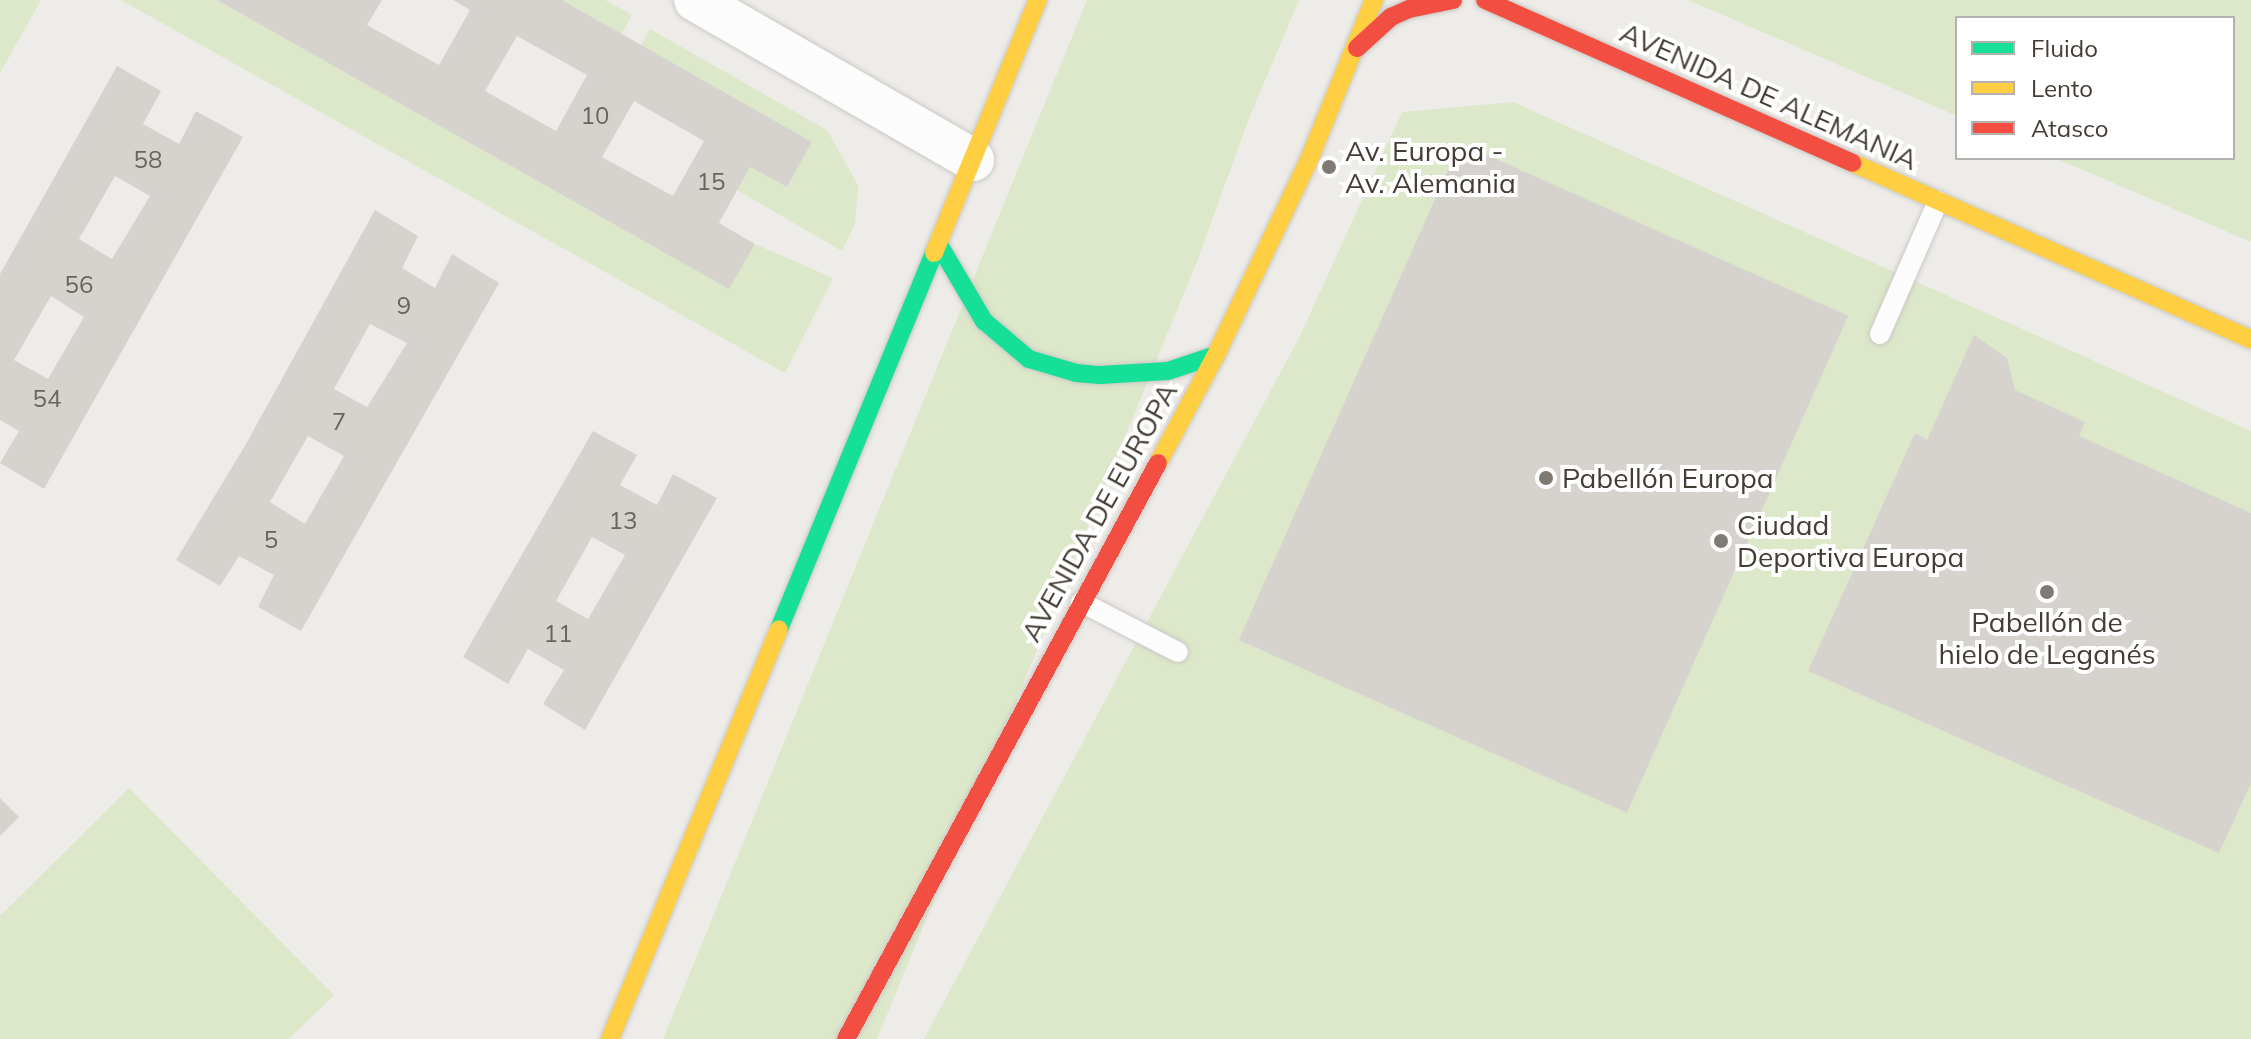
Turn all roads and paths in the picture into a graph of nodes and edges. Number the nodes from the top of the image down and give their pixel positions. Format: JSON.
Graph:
{"nodes":[{"id":1,"x":695,"y":0,"type":"edge"},
{"id":2,"x":1038,"y":0,"type":"edge"},
{"id":3,"x":1374,"y":0,"type":"edge"},
{"id":4,"x":1453,"y":0,"type":"edge"},
{"id":5,"x":1485,"y":0,"type":"edge"},
{"id":6,"x":1355,"y":49,"type":"junction"},
{"id":7,"x":973,"y":160,"type":"junction"},
{"id":8,"x":1938,"y":201,"type":"junction"},
{"id":9,"x":938,"y":243,"type":"junction"},
{"id":10,"x":1880,"y":334,"type":"dead end"},
{"id":11,"x":2251,"y":339,"type":"edge"},
{"id":12,"x":1216,"y":355,"type":"junction"},
{"id":13,"x":1081,"y":602,"type":"junction"},
{"id":14,"x":1178,"y":652,"type":"dead end"},
{"id":15,"x":610,"y":1039,"type":"edge"},
{"id":16,"x":846,"y":1039,"type":"edge"}],
"edges":[{"from":1,"to":7,"type":"street"},
{"from":2,"to":7,"type":"main road"},
{"from":3,"to":6,"type":"main road","name":"AVENIDA DE EUROPA"},
{"from":4,"to":6,"type":"main road"},
{"from":5,"to":8,"type":"main road","name":"AVENIDA DE ALEMANIA"},
{"from":6,"to":12,"type":"main road","name":"AVENIDA DE EUROPA"},
{"from":7,"to":9,"type":"main road"},
{"from":8,"to":10,"type":"lane"},
{"from":8,"to":11,"type":"main road","name":"AVENIDA DE ALEMANIA"},
{"from":9,"to":12,"type":"main road"},
{"from":9,"to":15,"type":"main road"},
{"from":12,"to":13,"type":"main road","name":"AVENIDA DE EUROPA"},
{"from":13,"to":14,"type":"lane"},
{"from":13,"to":16,"type":"main road","name":"AVENIDA DE EUROPA"}]}
